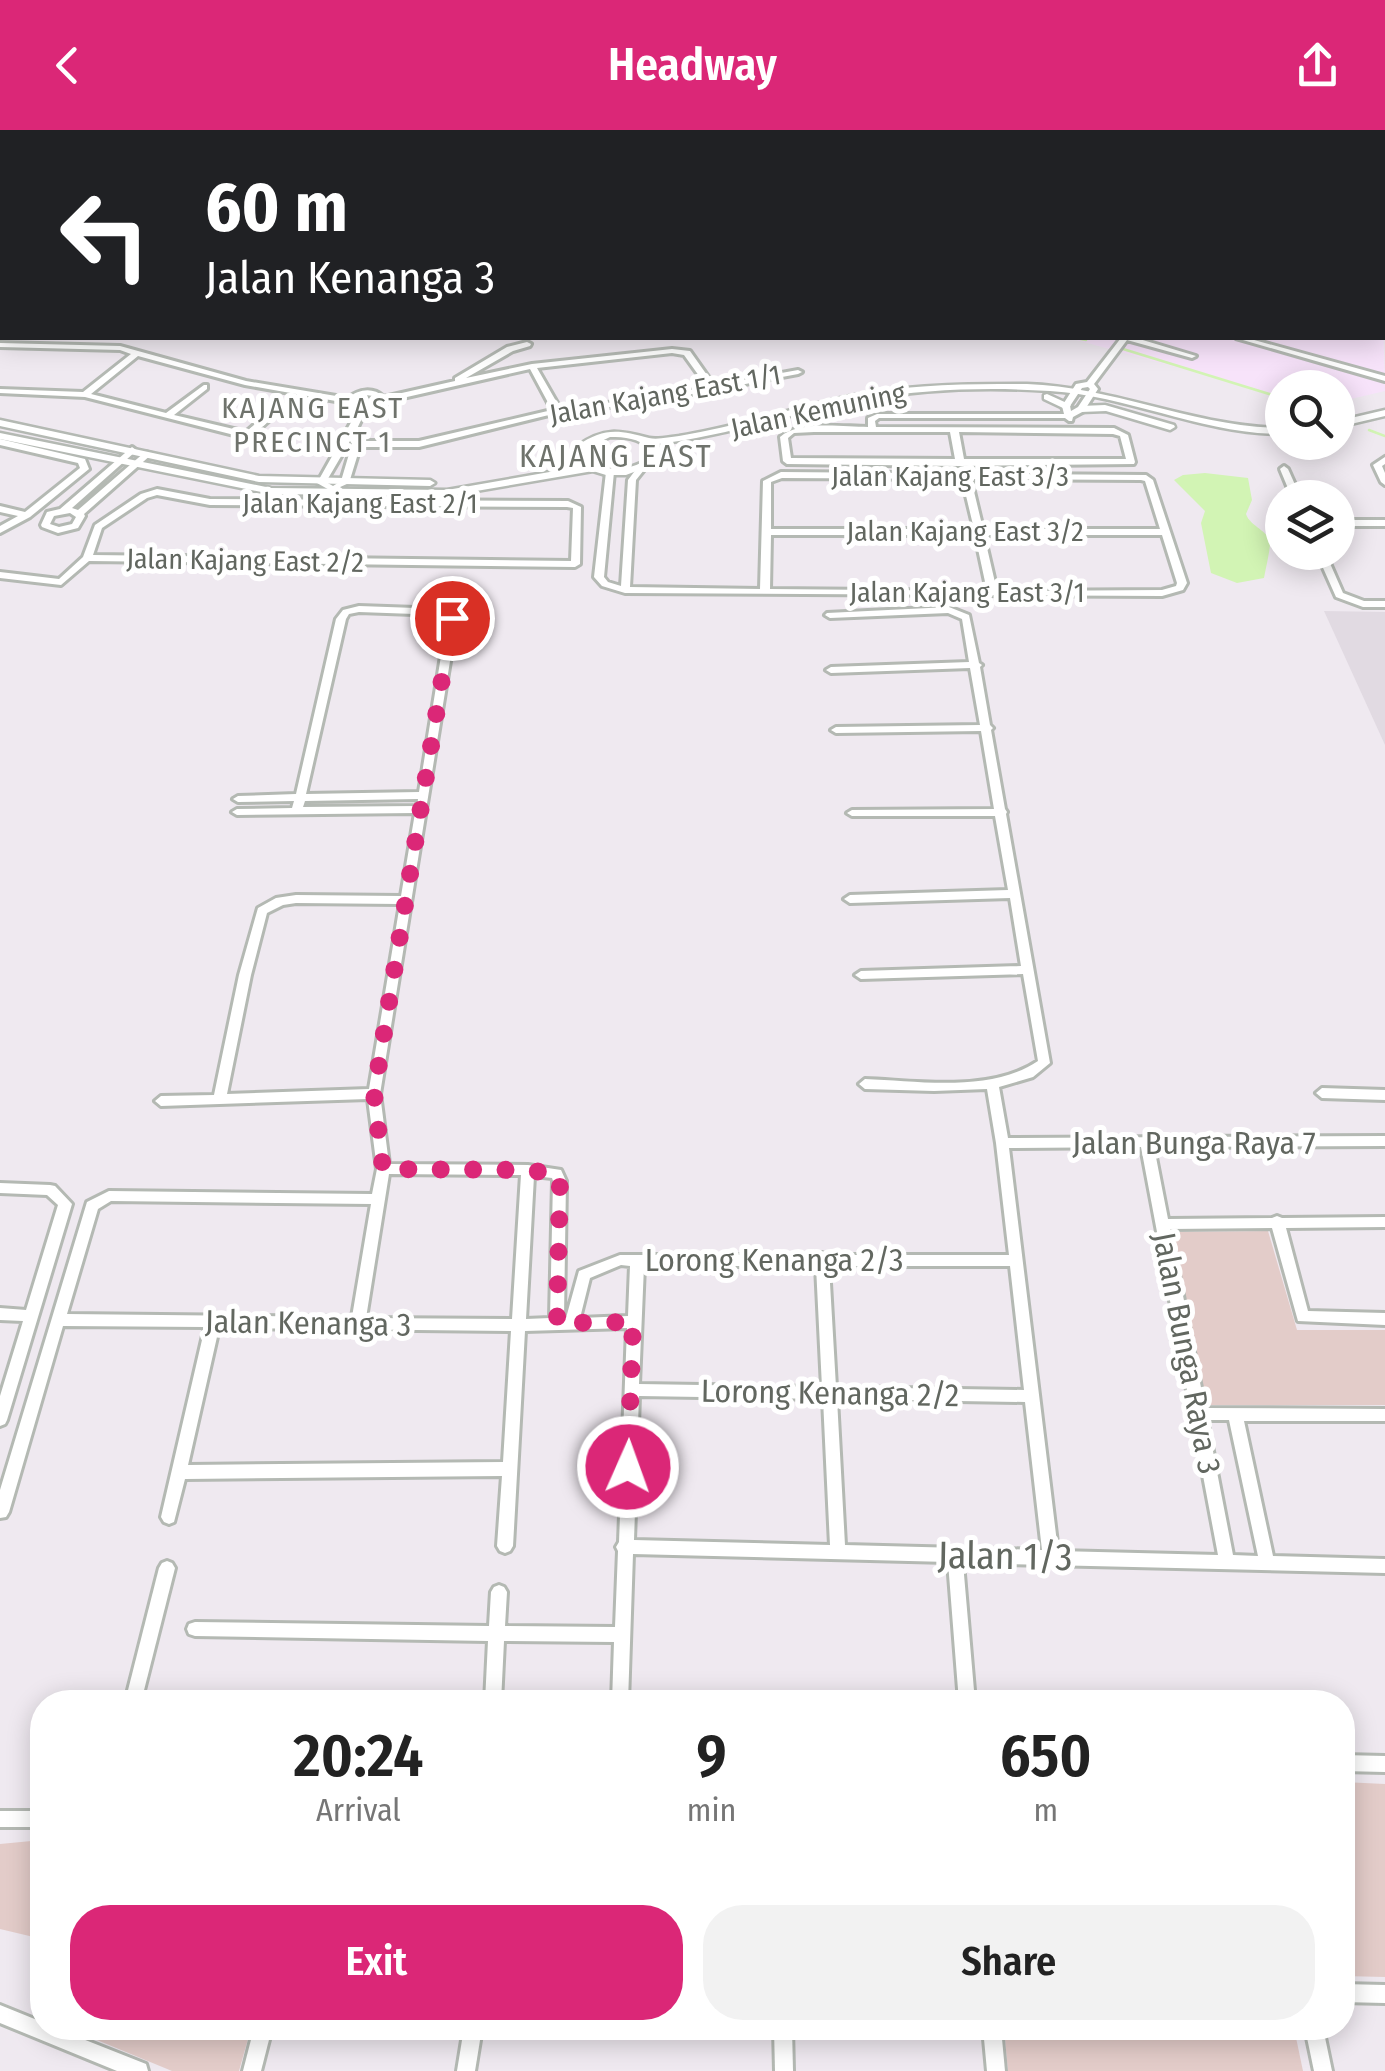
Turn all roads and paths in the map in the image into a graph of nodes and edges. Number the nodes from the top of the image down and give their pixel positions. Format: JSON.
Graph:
{"nodes":[{"id":1,"x":1125,"y":340,"type":"edge"},
{"id":2,"x":1134,"y":340,"type":"edge"},
{"id":3,"x":1247,"y":340,"type":"edge"},
{"id":4,"x":527,"y":344,"type":"dead end"},
{"id":5,"x":0,"y":346,"type":"edge"},
{"id":6,"x":138,"y":352,"type":"junction"},
{"id":7,"x":1192,"y":356,"type":"dead end"},
{"id":8,"x":532,"y":366,"type":"junction"},
{"id":9,"x":798,"y":372,"type":"dead end"},
{"id":10,"x":1385,"y":382,"type":"edge"},
{"id":11,"x":448,"y":386,"type":"junction"},
{"id":12,"x":204,"y":388,"type":"dead end"},
{"id":13,"x":712,"y":388,"type":"junction"},
{"id":14,"x":0,"y":391,"type":"edge"},
{"id":15,"x":1051,"y":393,"type":"junction"},
{"id":16,"x":85,"y":395,"type":"junction"},
{"id":17,"x":1080,"y":398,"type":"junction"},
{"id":18,"x":382,"y":400,"type":"junction"},
{"id":19,"x":350,"y":401,"type":"junction"},
{"id":20,"x":1107,"y":403,"type":"junction"},
{"id":21,"x":281,"y":406,"type":"dead end"},
{"id":22,"x":363,"y":408,"type":"junction"},
{"id":23,"x":557,"y":410,"type":"junction"},
{"id":24,"x":1385,"y":413,"type":"edge"},
{"id":25,"x":167,"y":416,"type":"junction"},
{"id":26,"x":1355,"y":420,"type":"edge"},
{"id":27,"x":1385,"y":422,"type":"edge"},
{"id":28,"x":0,"y":423,"type":"edge"},
{"id":29,"x":784,"y":424,"type":"junction"},
{"id":30,"x":1355,"y":428,"type":"edge"},
{"id":31,"x":814,"y":429,"type":"junction"},
{"id":32,"x":872,"y":430,"type":"junction"},
{"id":33,"x":954,"y":430,"type":"junction"},
{"id":34,"x":1072,"y":430,"type":"junction"},
{"id":35,"x":1265,"y":431,"type":"edge"},
{"id":36,"x":0,"y":439,"type":"edge"},
{"id":37,"x":1265,"y":439,"type":"edge"},
{"id":38,"x":354,"y":441,"type":"junction"},
{"id":39,"x":650,"y":442,"type":"junction"},
{"id":40,"x":132,"y":450,"type":"junction"},
{"id":41,"x":148,"y":454,"type":"junction"},
{"id":42,"x":580,"y":458,"type":"junction"},
{"id":43,"x":121,"y":460,"type":"junction"},
{"id":44,"x":653,"y":460,"type":"junction"},
{"id":45,"x":1382,"y":460,"type":"edge"},
{"id":46,"x":137,"y":463,"type":"junction"},
{"id":47,"x":960,"y":463,"type":"junction"},
{"id":48,"x":592,"y":468,"type":"junction"},
{"id":49,"x":1284,"y":469,"type":"dead end"},
{"id":50,"x":640,"y":470,"type":"junction"},
{"id":51,"x":610,"y":472,"type":"junction"},
{"id":52,"x":966,"y":476,"type":"junction"},
{"id":53,"x":1135,"y":476,"type":"joint"},
{"id":54,"x":1289,"y":480,"type":"edge"},
{"id":55,"x":1385,"y":482,"type":"edge"},
{"id":56,"x":324,"y":486,"type":"junction"},
{"id":57,"x":344,"y":488,"type":"junction"},
{"id":58,"x":308,"y":493,"type":"junction"},
{"id":59,"x":0,"y":509,"type":"edge"},
{"id":60,"x":64,"y":510,"type":"junction"},
{"id":61,"x":26,"y":515,"type":"junction"},
{"id":62,"x":47,"y":516,"type":"junction"},
{"id":63,"x":79,"y":518,"type":"junction"},
{"id":64,"x":1355,"y":524,"type":"edge"},
{"id":65,"x":1385,"y":524,"type":"edge"},
{"id":66,"x":98,"y":527,"type":"junction"},
{"id":67,"x":0,"y":530,"type":"edge"},
{"id":68,"x":978,"y":530,"type":"junction"},
{"id":69,"x":766,"y":532,"type":"junction"},
{"id":70,"x":1163,"y":532,"type":"junction"},
{"id":71,"x":87,"y":558,"type":"junction"},
{"id":72,"x":574,"y":564,"type":"joint"},
{"id":73,"x":626,"y":570,"type":"junction"},
{"id":74,"x":1328,"y":570,"type":"edge"},
{"id":75,"x":0,"y":576,"type":"edge"},
{"id":76,"x":624,"y":590,"type":"junction"},
{"id":77,"x":992,"y":590,"type":"junction"},
{"id":78,"x":656,"y":591,"type":"junction"},
{"id":79,"x":765,"y":592,"type":"junction"},
{"id":80,"x":1385,"y":604,"type":"edge"},
{"id":81,"x":830,"y":614,"type":"dead end"},
{"id":82,"x":977,"y":665,"type":"junction"},
{"id":83,"x":831,"y":670,"type":"dead end"},
{"id":84,"x":988,"y":728,"type":"junction"},
{"id":85,"x":836,"y":730,"type":"dead end"},
{"id":86,"x":300,"y":798,"type":"junction"},
{"id":87,"x":238,"y":799,"type":"dead end"},
{"id":88,"x":422,"y":802,"type":"junction"},
{"id":89,"x":297,"y":811,"type":"junction"},
{"id":90,"x":237,"y":812,"type":"dead end"},
{"id":91,"x":1002,"y":812,"type":"junction"},
{"id":92,"x":852,"y":813,"type":"dead end"},
{"id":93,"x":1016,"y":894,"type":"junction"},
{"id":94,"x":850,"y":899,"type":"dead end"},
{"id":95,"x":406,"y":900,"type":"junction"},
{"id":96,"x":1029,"y":970,"type":"junction"},
{"id":97,"x":861,"y":975,"type":"dead end"},
{"id":98,"x":865,"y":1084,"type":"dead end"},
{"id":99,"x":992,"y":1084,"type":"junction"},
{"id":100,"x":1322,"y":1093,"type":"dead end"},
{"id":101,"x":374,"y":1094,"type":"junction"},
{"id":102,"x":1385,"y":1095,"type":"edge"},
{"id":103,"x":220,"y":1097,"type":"junction"},
{"id":104,"x":161,"y":1101,"type":"dead end"},
{"id":105,"x":1385,"y":1141,"type":"edge"},
{"id":106,"x":1002,"y":1143,"type":"junction"},
{"id":107,"x":1146,"y":1144,"type":"junction"},
{"id":108,"x":383,"y":1169,"type":"junction"},
{"id":109,"x":528,"y":1170,"type":"junction"},
{"id":110,"x":0,"y":1188,"type":"edge"},
{"id":111,"x":376,"y":1200,"type":"junction"},
{"id":112,"x":1277,"y":1222,"type":"junction"},
{"id":113,"x":1385,"y":1222,"type":"edge"},
{"id":114,"x":1162,"y":1224,"type":"junction"},
{"id":115,"x":822,"y":1258,"type":"junction"},
{"id":116,"x":637,"y":1260,"type":"junction"},
{"id":117,"x":1016,"y":1261,"type":"junction"},
{"id":118,"x":0,"y":1314,"type":"edge"},
{"id":119,"x":31,"y":1316,"type":"junction"},
{"id":120,"x":1385,"y":1319,"type":"edge"},
{"id":121,"x":58,"y":1320,"type":"junction"},
{"id":122,"x":212,"y":1322,"type":"junction"},
{"id":123,"x":633,"y":1322,"type":"junction"},
{"id":124,"x":358,"y":1323,"type":"junction"},
{"id":125,"x":565,"y":1323,"type":"junction"},
{"id":126,"x":521,"y":1325,"type":"junction"},
{"id":127,"x":631,"y":1390,"type":"junction"},
{"id":128,"x":831,"y":1393,"type":"junction"},
{"id":129,"x":1030,"y":1396,"type":"junction"},
{"id":130,"x":1199,"y":1414,"type":"junction"},
{"id":131,"x":1235,"y":1414,"type":"junction"},
{"id":132,"x":1385,"y":1416,"type":"edge"},
{"id":133,"x":0,"y":1420,"type":"edge"},
{"id":134,"x":510,"y":1469,"type":"junction"},
{"id":135,"x":179,"y":1472,"type":"junction"},
{"id":136,"x":1,"y":1512,"type":"edge"},
{"id":137,"x":169,"y":1517,"type":"dead end"},
{"id":138,"x":506,"y":1546,"type":"dead end"},
{"id":139,"x":624,"y":1547,"type":"junction"},
{"id":140,"x":838,"y":1552,"type":"junction"},
{"id":141,"x":955,"y":1555,"type":"junction"},
{"id":142,"x":1051,"y":1558,"type":"junction"},
{"id":143,"x":1227,"y":1562,"type":"junction"},
{"id":144,"x":1267,"y":1563,"type":"junction"},
{"id":145,"x":1385,"y":1566,"type":"edge"},
{"id":146,"x":167,"y":1568,"type":"dead end"},
{"id":147,"x":499,"y":1592,"type":"dead end"},
{"id":148,"x":195,"y":1630,"type":"dead end"},
{"id":149,"x":498,"y":1633,"type":"junction"},
{"id":150,"x":622,"y":1635,"type":"junction"},
{"id":151,"x":136,"y":1690,"type":"edge"},
{"id":152,"x":494,"y":1690,"type":"edge"},
{"id":153,"x":620,"y":1690,"type":"edge"},
{"id":154,"x":966,"y":1690,"type":"edge"},
{"id":155,"x":1355,"y":1763,"type":"edge"},
{"id":156,"x":1385,"y":1764,"type":"edge"},
{"id":157,"x":0,"y":1819,"type":"edge"},
{"id":158,"x":30,"y":1819,"type":"edge"},
{"id":159,"x":1355,"y":1993,"type":"edge"},
{"id":160,"x":1385,"y":1994,"type":"edge"},
{"id":161,"x":0,"y":2014,"type":"edge"},
{"id":162,"x":30,"y":2026,"type":"edge"},
{"id":163,"x":64,"y":2040,"type":"edge"},
{"id":164,"x":260,"y":2040,"type":"edge"},
{"id":165,"x":471,"y":2040,"type":"edge"},
{"id":166,"x":784,"y":2040,"type":"edge"},
{"id":167,"x":993,"y":2040,"type":"edge"},
{"id":168,"x":1317,"y":2040,"type":"edge"},
{"id":169,"x":140,"y":2071,"type":"edge"},
{"id":170,"x":252,"y":2071,"type":"edge"},
{"id":171,"x":466,"y":2071,"type":"edge"},
{"id":172,"x":784,"y":2071,"type":"edge"},
{"id":173,"x":996,"y":2071,"type":"edge"},
{"id":174,"x":1323,"y":2071,"type":"edge"}],
"edges":[{"from":1,"to":17,"type":"street"},
{"from":2,"to":7,"type":"street"},
{"from":3,"to":10,"type":"street"},
{"from":4,"to":11,"type":"street"},
{"from":5,"to":6,"type":"street"},
{"from":6,"to":16,"type":"street"},
{"from":6,"to":19,"type":"street"},
{"from":8,"to":11,"type":"street"},
{"from":8,"to":13,"type":"street"},
{"from":8,"to":23,"type":"street"},
{"from":9,"to":13,"type":"street","name":"Jalan Kajang East 1/1"},
{"from":11,"to":18,"type":"street"},
{"from":12,"to":25,"type":"street"},
{"from":13,"to":23,"type":"street","name":"Jalan Kajang East 1/1"},
{"from":14,"to":16,"type":"street"},
{"from":15,"to":17,"type":"street","name":"Jalan Kemuning"},
{"from":15,"to":29,"type":"street","name":"Jalan Kemuning"},
{"from":15,"to":39,"type":"street","name":"Jalan Kemuning"},
{"from":16,"to":25,"type":"street"},
{"from":17,"to":20,"type":"street","name":"Jalan Kemuning"},
{"from":17,"to":32,"type":"street"},
{"from":17,"to":34,"type":"street"},
{"from":18,"to":19,"type":"street"},
{"from":18,"to":22,"type":"street"},
{"from":19,"to":22,"type":"street"},
{"from":20,"to":35,"type":"street","name":"Jalan Kemuning"},
{"from":20,"to":37,"type":"street","name":"Jalan Kemuning"},
{"from":21,"to":25,"type":"street"},
{"from":22,"to":38,"type":"street"},
{"from":23,"to":38,"type":"street","name":"Jalan Kajang East 1/1"},
{"from":24,"to":26,"type":"street"},
{"from":27,"to":30,"type":"street"},
{"from":28,"to":40,"type":"street"},
{"from":29,"to":31,"type":"street"},
{"from":29,"to":44,"type":"street","name":"Jalan Kemuning"},
{"from":31,"to":32,"type":"street"},
{"from":31,"to":47,"type":"street"},
{"from":32,"to":33,"type":"street"},
{"from":33,"to":34,"type":"street"},
{"from":33,"to":47,"type":"street"},
{"from":34,"to":47,"type":"street"},
{"from":36,"to":43,"type":"street"},
{"from":36,"to":61,"type":"street"},
{"from":38,"to":56,"type":"street"},
{"from":38,"to":57,"type":"street"},
{"from":39,"to":42,"type":"street","name":"Jalan Kemuning"},
{"from":39,"to":44,"type":"street"},
{"from":40,"to":41,"type":"street"},
{"from":40,"to":43,"type":"street"},
{"from":41,"to":46,"type":"street"},
{"from":41,"to":56,"type":"street"},
{"from":42,"to":48,"type":"street"},
{"from":42,"to":57,"type":"street"},
{"from":43,"to":46,"type":"street"},
{"from":43,"to":60,"type":"street"},
{"from":44,"to":50,"type":"street","name":"Jalan Kemuning"},
{"from":45,"to":55,"type":"street"},
{"from":46,"to":58,"type":"street"},
{"from":46,"to":63,"type":"street"},
{"from":48,"to":51,"type":"street"},
{"from":48,"to":57,"type":"street"},
{"from":49,"to":54,"type":"street"},
{"from":50,"to":51,"type":"street"},
{"from":50,"to":73,"type":"street"},
{"from":51,"to":76,"type":"street"},
{"from":52,"to":53,"type":"street","name":"Jalan Kajang East 3/3"},
{"from":52,"to":68,"type":"street"},
{"from":52,"to":69,"type":"street","name":"Jalan Kajang East 3/3"},
{"from":53,"to":70,"type":"street","name":"Jalan Kajang East 3/1"},
{"from":56,"to":57,"type":"street"},
{"from":56,"to":58,"type":"street"},
{"from":57,"to":58,"type":"street"},
{"from":59,"to":61,"type":"street"},
{"from":60,"to":62,"type":"street"},
{"from":60,"to":63,"type":"street"},
{"from":61,"to":62,"type":"street"},
{"from":61,"to":67,"type":"street"},
{"from":62,"to":63,"type":"street"},
{"from":63,"to":66,"type":"street","name":"Jalan Kajang East 2/2"},
{"from":64,"to":65,"type":"street"},
{"from":66,"to":71,"type":"street","name":"Jalan Kajang East 2/2"},
{"from":66,"to":72,"type":"street","name":"Jalan Kajang East 2/1"},
{"from":68,"to":69,"type":"street","name":"Jalan Kajang East 3/2"},
{"from":68,"to":70,"type":"street","name":"Jalan Kajang East 3/2"},
{"from":68,"to":77,"type":"street"},
{"from":69,"to":79,"type":"street"},
{"from":70,"to":77,"type":"street","name":"Jalan Kajang East 3/1"},
{"from":71,"to":72,"type":"street","name":"Jalan Kajang East 2/2"},
{"from":71,"to":75,"type":"street"},
{"from":73,"to":76,"type":"street"},
{"from":73,"to":78,"type":"street"},
{"from":74,"to":80,"type":"street"},
{"from":76,"to":78,"type":"street","name":"Jalan Kajang East 3/1"},
{"from":77,"to":79,"type":"street","name":"Jalan Kajang East 3/1"},
{"from":78,"to":79,"type":"street","name":"Jalan Kajang East 3/1"},
{"from":81,"to":82,"type":"street"},
{"from":82,"to":83,"type":"street"},
{"from":82,"to":84,"type":"street"},
{"from":84,"to":85,"type":"street"},
{"from":84,"to":91,"type":"street"},
{"from":86,"to":87,"type":"street"},
{"from":86,"to":88,"type":"street"},
{"from":86,"to":88,"type":"street"},
{"from":86,"to":89,"type":"street"},
{"from":88,"to":89,"type":"street"},
{"from":88,"to":95,"type":"street"},
{"from":89,"to":90,"type":"street"},
{"from":91,"to":92,"type":"street"},
{"from":91,"to":93,"type":"street"},
{"from":93,"to":94,"type":"street"},
{"from":93,"to":96,"type":"street"},
{"from":95,"to":101,"type":"street"},
{"from":95,"to":103,"type":"street"},
{"from":96,"to":97,"type":"street"},
{"from":96,"to":99,"type":"street"},
{"from":98,"to":99,"type":"street"},
{"from":99,"to":106,"type":"street"},
{"from":100,"to":102,"type":"street"},
{"from":101,"to":103,"type":"street"},
{"from":101,"to":108,"type":"street"},
{"from":103,"to":104,"type":"street"},
{"from":105,"to":107,"type":"street","name":"Jalan Bunga Raya 7"},
{"from":106,"to":107,"type":"street","name":"Jalan Bunga Raya 7"},
{"from":106,"to":117,"type":"street"},
{"from":107,"to":114,"type":"street","name":"Jalan Bunga Raya 3"},
{"from":108,"to":109,"type":"street"},
{"from":108,"to":111,"type":"street"},
{"from":109,"to":125,"type":"street"},
{"from":109,"to":126,"type":"street"},
{"from":110,"to":119,"type":"street"},
{"from":111,"to":121,"type":"street"},
{"from":111,"to":124,"type":"street"},
{"from":112,"to":113,"type":"street"},
{"from":112,"to":114,"type":"street"},
{"from":112,"to":120,"type":"street"},
{"from":114,"to":130,"type":"street","name":"Jalan Bunga Raya 3"},
{"from":115,"to":116,"type":"street","name":"Lorong Kenanga 2/3"},
{"from":115,"to":117,"type":"street","name":"Lorong Kenanga 2/3"},
{"from":115,"to":128,"type":"street"},
{"from":116,"to":123,"type":"street"},
{"from":116,"to":125,"type":"street","name":"Lorong Kenanga 2/3"},
{"from":117,"to":129,"type":"street"},
{"from":118,"to":119,"type":"street"},
{"from":119,"to":133,"type":"street"},
{"from":121,"to":122,"type":"street","name":"Jalan Kenanga 3"},
{"from":121,"to":136,"type":"street"},
{"from":122,"to":124,"type":"street","name":"Jalan Kenanga 3"},
{"from":122,"to":135,"type":"street"},
{"from":123,"to":125,"type":"street","name":"Jalan Kenanga 3"},
{"from":123,"to":127,"type":"street"},
{"from":124,"to":126,"type":"street","name":"Jalan Kenanga 3"},
{"from":125,"to":126,"type":"street","name":"Jalan Kenanga 3"},
{"from":126,"to":134,"type":"street"},
{"from":127,"to":128,"type":"street","name":"Lorong Kenanga 2/2"},
{"from":127,"to":139,"type":"street"},
{"from":128,"to":129,"type":"street","name":"Lorong Kenanga 2/2"},
{"from":128,"to":140,"type":"street"},
{"from":129,"to":142,"type":"street"},
{"from":130,"to":131,"type":"street"},
{"from":130,"to":143,"type":"street","name":"Jalan Bunga Raya 3"},
{"from":131,"to":132,"type":"street"},
{"from":131,"to":144,"type":"street"},
{"from":134,"to":135,"type":"street"},
{"from":134,"to":138,"type":"street"},
{"from":135,"to":137,"type":"street"},
{"from":139,"to":140,"type":"street","name":"Jalan 1/3"},
{"from":139,"to":150,"type":"street"},
{"from":140,"to":141,"type":"street","name":"Jalan 1/3"},
{"from":141,"to":142,"type":"street","name":"Jalan 1/3"},
{"from":141,"to":154,"type":"street"},
{"from":142,"to":143,"type":"street","name":"Jalan 1/3"},
{"from":143,"to":144,"type":"street","name":"Jalan 1/3"},
{"from":144,"to":145,"type":"street","name":"Jalan 1/3"},
{"from":146,"to":151,"type":"street"},
{"from":147,"to":149,"type":"street"},
{"from":148,"to":149,"type":"street"},
{"from":149,"to":150,"type":"street"},
{"from":149,"to":152,"type":"street"},
{"from":150,"to":153,"type":"street"},
{"from":155,"to":156,"type":"street"},
{"from":157,"to":158,"type":"street"},
{"from":159,"to":160,"type":"street"},
{"from":161,"to":162,"type":"street"},
{"from":163,"to":169,"type":"street"},
{"from":164,"to":170,"type":"street"},
{"from":165,"to":171,"type":"street"},
{"from":166,"to":172,"type":"street"},
{"from":167,"to":173,"type":"street"},
{"from":168,"to":174,"type":"street"}]}
